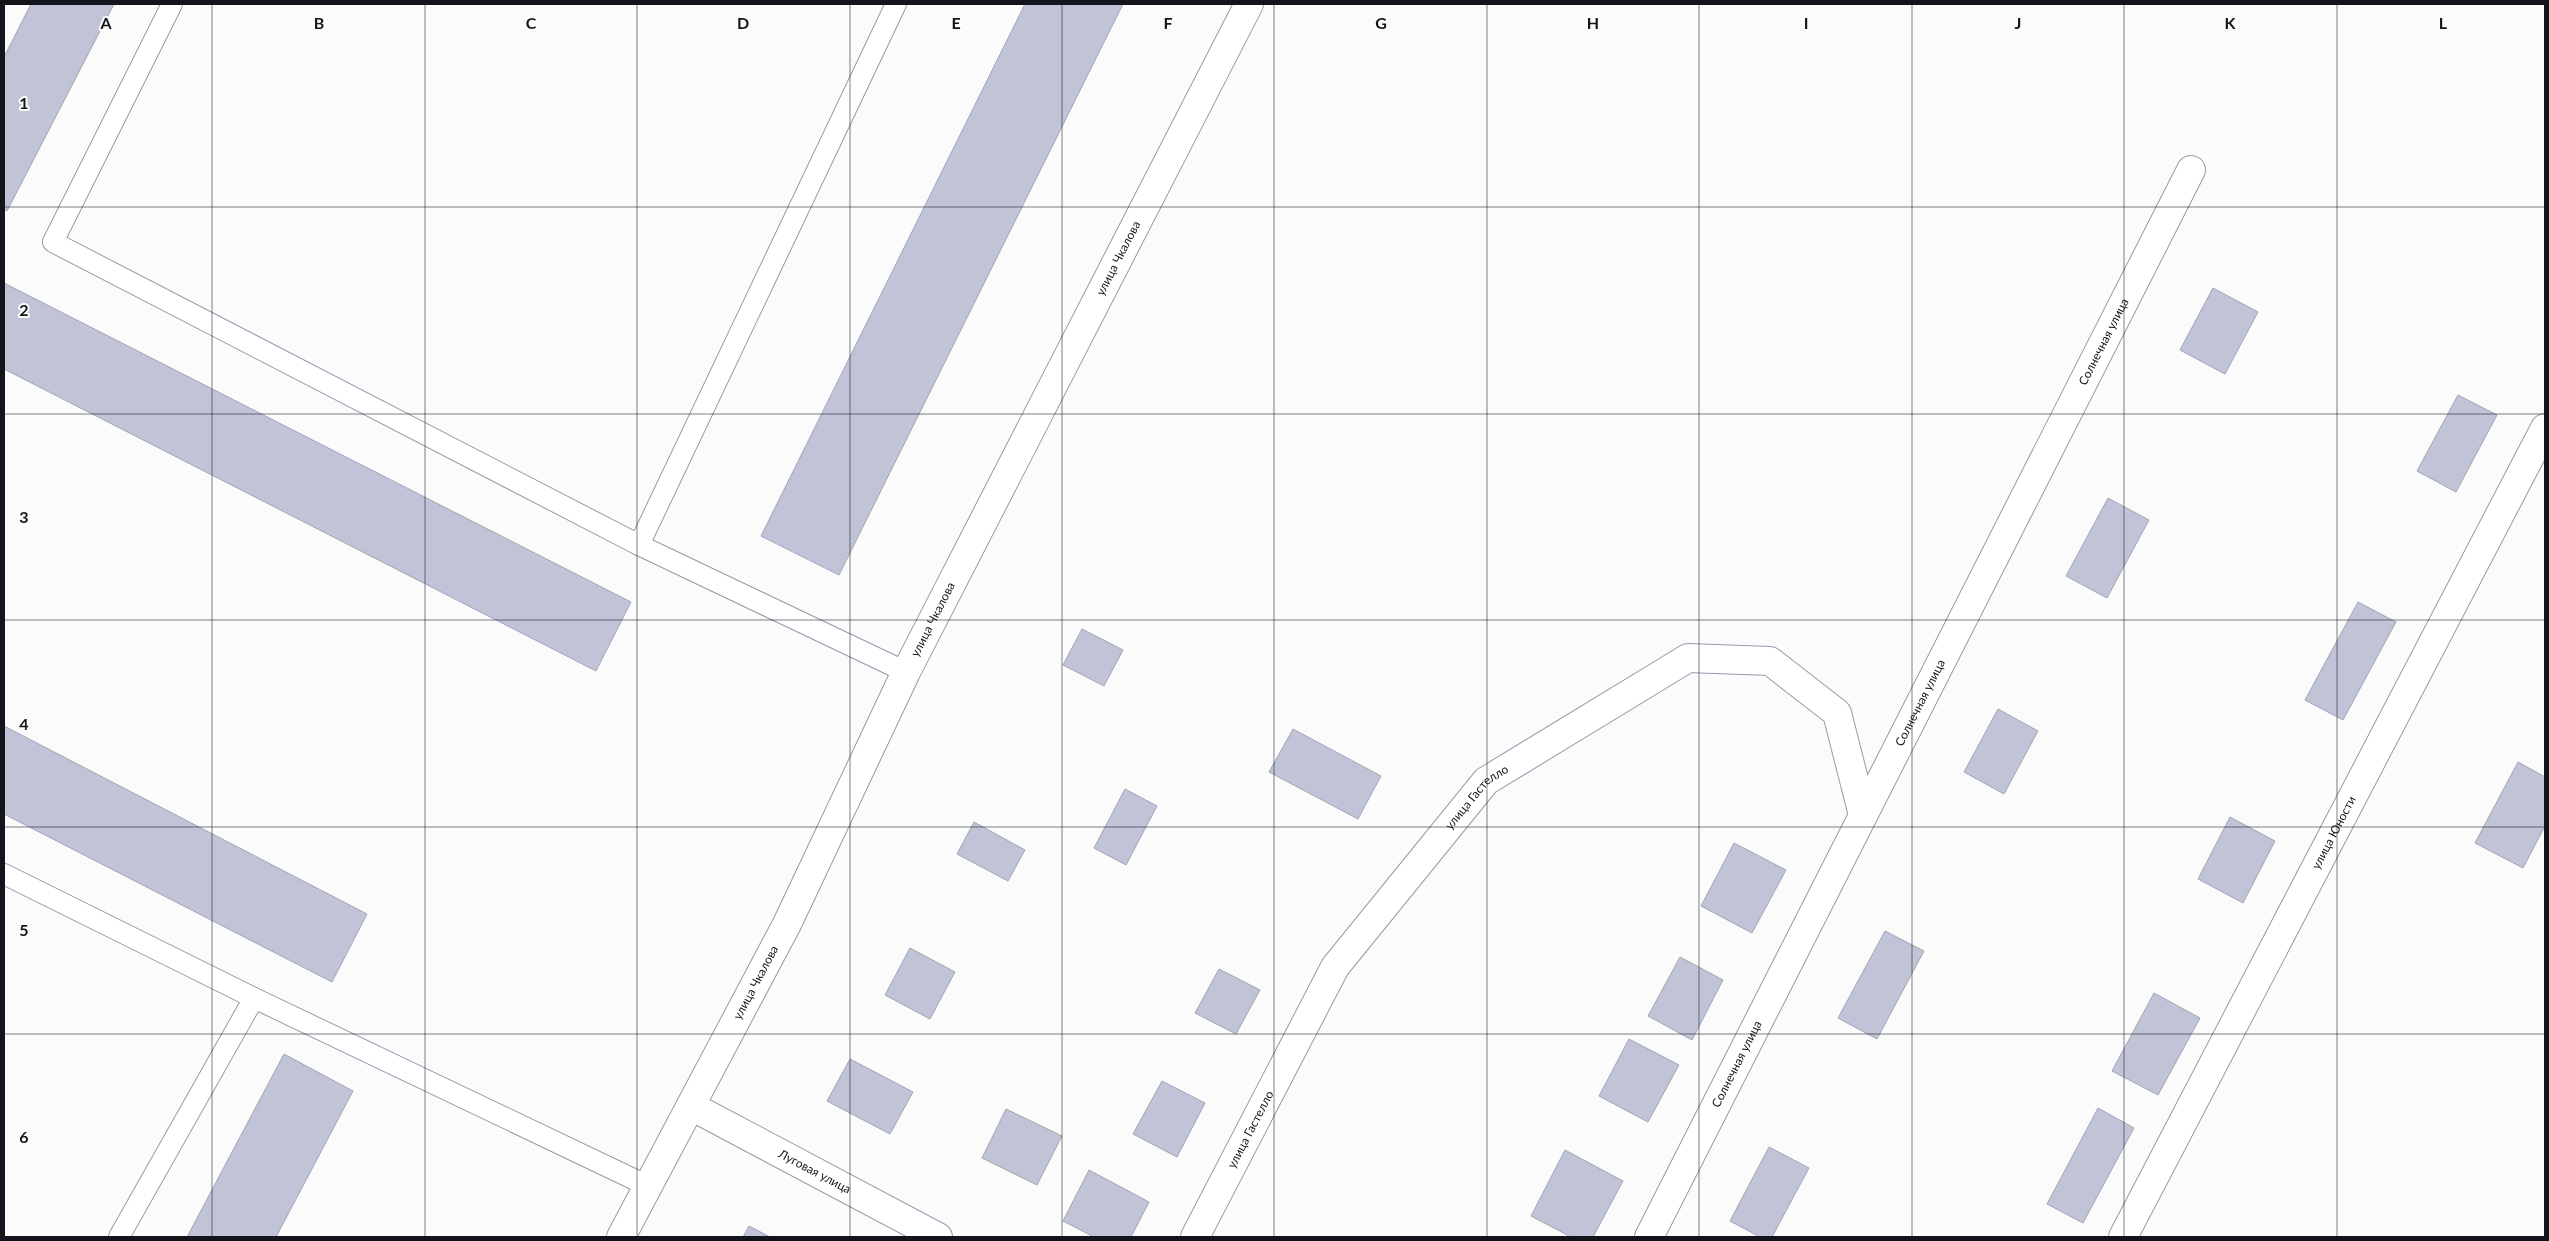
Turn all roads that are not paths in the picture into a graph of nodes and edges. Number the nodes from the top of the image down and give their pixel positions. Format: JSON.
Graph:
{"nodes":[{"id":1,"x":172,"y":4,"type":"edge"},
{"id":2,"x":896,"y":4,"type":"edge"},
{"id":3,"x":1250,"y":4,"type":"edge"},
{"id":4,"x":2191,"y":170,"type":"dead end"},
{"id":5,"x":2545,"y":428,"type":"edge"},
{"id":6,"x":639,"y":545,"type":"junction"},
{"id":7,"x":906,"y":672,"type":"junction"},
{"id":8,"x":1863,"y":815,"type":"junction"},
{"id":9,"x":4,"y":874,"type":"edge"},
{"id":10,"x":254,"y":998,"type":"junction"},
{"id":11,"x":691,"y":1106,"type":"junction"},
{"id":12,"x":648,"y":1186,"type":"junction"},
{"id":13,"x":119,"y":1237,"type":"edge"},
{"id":14,"x":621,"y":1237,"type":"edge"},
{"id":15,"x":938,"y":1237,"type":"edge"},
{"id":16,"x":1195,"y":1237,"type":"edge"},
{"id":17,"x":1649,"y":1237,"type":"edge"},
{"id":18,"x":2123,"y":1237,"type":"edge"}],
"edges":[{"from":1,"to":6,"type":"lane"},
{"from":2,"to":6,"type":"lane"},
{"from":3,"to":7,"type":"street","name":"улица Чкалова"},
{"from":4,"to":8,"type":"street","name":"Солнечная улица"},
{"from":5,"to":18,"type":"street","name":"улица Юности"},
{"from":6,"to":7,"type":"lane"},
{"from":7,"to":11,"type":"street","name":"улица Чкалова"},
{"from":8,"to":16,"type":"street","name":"улица Гастелло"},
{"from":8,"to":17,"type":"street","name":"Солнечная улица"},
{"from":9,"to":10,"type":"lane"},
{"from":10,"to":12,"type":"lane"},
{"from":10,"to":13,"type":"lane"},
{"from":11,"to":12,"type":"street","name":"улица Чкалова"},
{"from":11,"to":15,"type":"street","name":"Луговая улица"},
{"from":12,"to":14,"type":"street","name":"улица Чкалова"}]}
